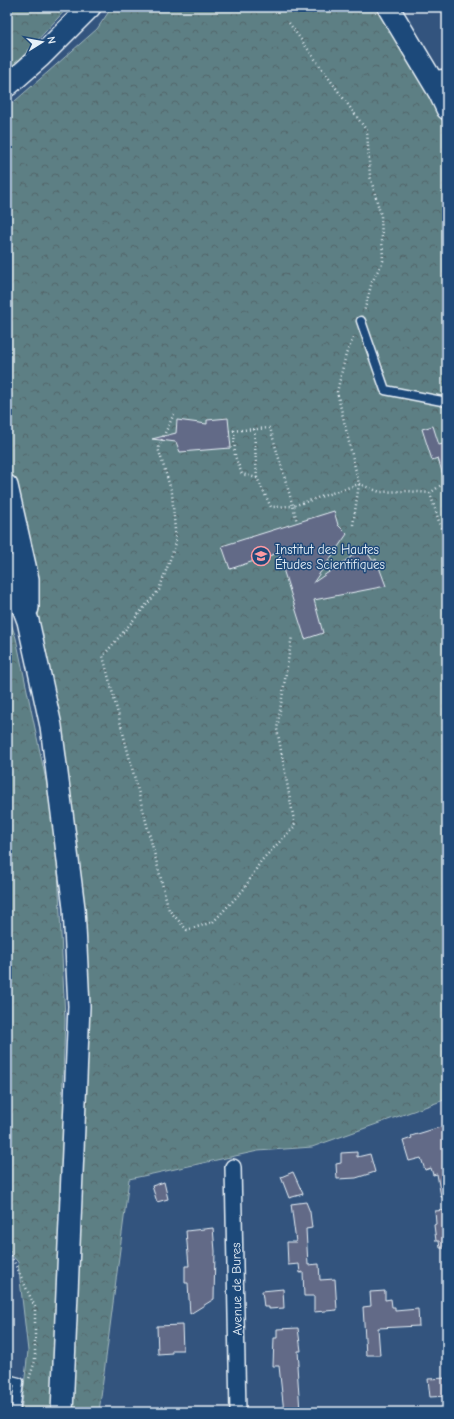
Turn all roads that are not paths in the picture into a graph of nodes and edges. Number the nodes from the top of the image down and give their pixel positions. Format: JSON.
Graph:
{"nodes":[{"id":1,"x":90,"y":7,"type":"edge"},
{"id":2,"x":388,"y":7,"type":"edge"},
{"id":3,"x":439,"y":78,"type":"edge"},
{"id":4,"x":7,"y":86,"type":"edge"},
{"id":5,"x":447,"y":109,"type":"edge"},
{"id":6,"x":361,"y":321,"type":"road end"},
{"id":7,"x":447,"y":402,"type":"edge"},
{"id":8,"x":7,"y":486,"type":"edge"},
{"id":9,"x":7,"y":565,"type":"edge"},
{"id":10,"x":28,"y":621,"type":"junction"},
{"id":11,"x":233,"y":1167,"type":"dead end"},
{"id":12,"x":7,"y":1379,"type":"edge"},
{"id":13,"x":15,"y":1412,"type":"edge"},
{"id":14,"x":62,"y":1412,"type":"edge"},
{"id":15,"x":238,"y":1412,"type":"edge"}],
"edges":[{"from":1,"to":4,"type":"main road"},
{"from":2,"to":3,"type":"main road"},
{"from":3,"to":5,"type":"main road"},
{"from":6,"to":7,"type":"lane"},
{"from":8,"to":10,"type":"main road"},
{"from":9,"to":10,"type":"main road"},
{"from":10,"to":14,"type":"main road"},
{"from":11,"to":15,"type":"street","name":"Avenue de Bures"},
{"from":12,"to":13,"type":"lane"}]}
